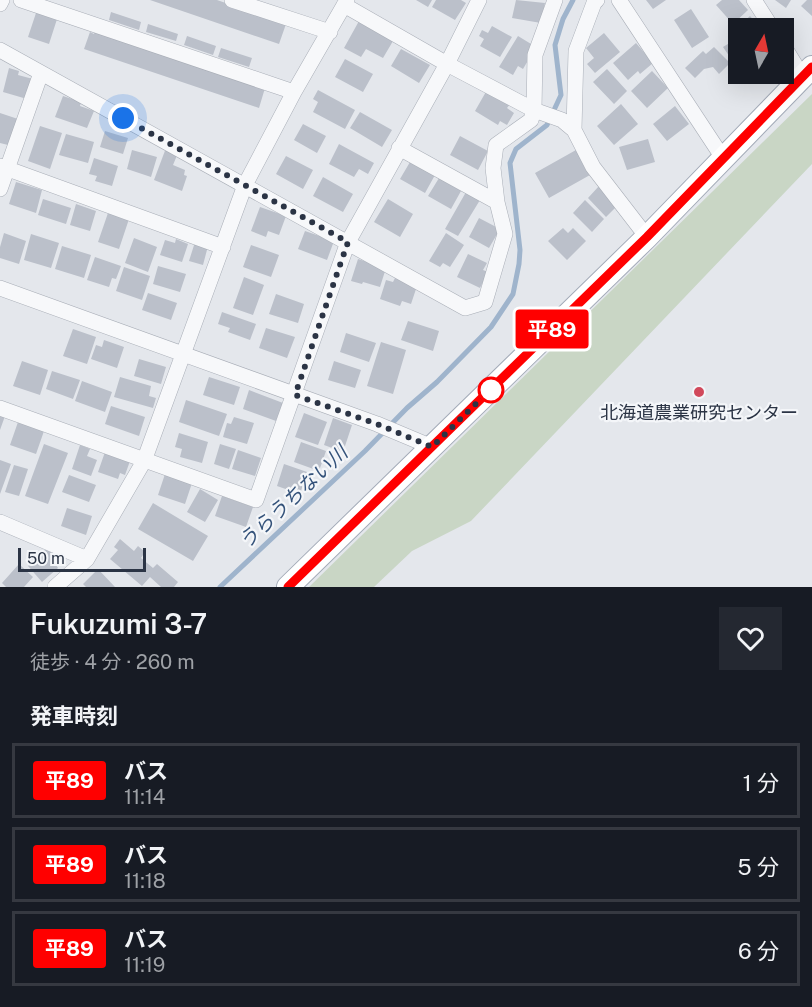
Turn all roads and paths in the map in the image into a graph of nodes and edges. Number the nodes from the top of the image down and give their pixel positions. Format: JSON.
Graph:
{"nodes":[{"id":1,"x":2,"y":0,"type":"edge"},
{"id":2,"x":21,"y":0,"type":"edge"},
{"id":3,"x":232,"y":0,"type":"edge"},
{"id":4,"x":479,"y":0,"type":"edge"},
{"id":5,"x":555,"y":0,"type":"edge"},
{"id":6,"x":597,"y":0,"type":"edge"},
{"id":7,"x":619,"y":0,"type":"edge"},
{"id":8,"x":754,"y":0,"type":"edge"},
{"id":9,"x":346,"y":3,"type":"edge"},
{"id":10,"x":0,"y":4,"type":"edge"},
{"id":11,"x":766,"y":18,"type":"edge"},
{"id":12,"x":330,"y":32,"type":"junction"},
{"id":13,"x":0,"y":50,"type":"edge"},
{"id":14,"x":794,"y":57,"type":"edge"},
{"id":15,"x":447,"y":64,"type":"junction"},
{"id":16,"x":807,"y":71,"type":"edge"},
{"id":17,"x":41,"y":73,"type":"junction"},
{"id":18,"x":294,"y":92,"type":"junction"},
{"id":19,"x":537,"y":111,"type":"junction"},
{"id":20,"x":574,"y":130,"type":"junction"},
{"id":21,"x":399,"y":148,"type":"junction"},
{"id":22,"x":723,"y":158,"type":"junction"},
{"id":23,"x":4,"y":167,"type":"edge"},
{"id":24,"x":245,"y":185,"type":"junction"},
{"id":25,"x":0,"y":189,"type":"edge"},
{"id":26,"x":497,"y":202,"type":"junction"},
{"id":27,"x":647,"y":237,"type":"junction"},
{"id":28,"x":348,"y":242,"type":"junction"},
{"id":29,"x":223,"y":247,"type":"junction"},
{"id":30,"x":0,"y":288,"type":"edge"},
{"id":31,"x":184,"y":355,"type":"junction"},
{"id":32,"x":295,"y":395,"type":"junction"},
{"id":33,"x":0,"y":408,"type":"edge"},
{"id":34,"x":432,"y":447,"type":"junction"},
{"id":35,"x":144,"y":461,"type":"junction"},
{"id":36,"x":0,"y":522,"type":"edge"},
{"id":37,"x":87,"y":559,"type":"junction"},
{"id":38,"x":55,"y":587,"type":"edge"},
{"id":39,"x":288,"y":587,"type":"edge"}],
"edges":[{"from":1,"to":10,"type":"street"},
{"from":2,"to":18,"type":"street"},
{"from":3,"to":12,"type":"street"},
{"from":4,"to":15,"type":"street"},
{"from":5,"to":19,"type":"street"},
{"from":6,"to":20,"type":"street"},
{"from":7,"to":22,"type":"street"},
{"from":8,"to":11,"type":"street"},
{"from":9,"to":12,"type":"street"},
{"from":9,"to":15,"type":"street"},
{"from":12,"to":18,"type":"street"},
{"from":13,"to":17,"type":"street"},
{"from":14,"to":16,"type":"street"},
{"from":15,"to":19,"type":"street"},
{"from":15,"to":21,"type":"street"},
{"from":16,"to":22,"type":"main road"},
{"from":17,"to":23,"type":"street"},
{"from":17,"to":24,"type":"street"},
{"from":18,"to":24,"type":"street"},
{"from":19,"to":20,"type":"street"},
{"from":19,"to":26,"type":"street"},
{"from":20,"to":27,"type":"street"},
{"from":21,"to":26,"type":"street"},
{"from":21,"to":28,"type":"street"},
{"from":22,"to":27,"type":"main road"},
{"from":23,"to":25,"type":"street"},
{"from":23,"to":29,"type":"street"},
{"from":24,"to":28,"type":"street"},
{"from":24,"to":29,"type":"street"},
{"from":26,"to":28,"type":"street"},
{"from":27,"to":34,"type":"main road"},
{"from":28,"to":32,"type":"street"},
{"from":29,"to":31,"type":"street"},
{"from":30,"to":31,"type":"street"},
{"from":31,"to":32,"type":"street"},
{"from":31,"to":35,"type":"street"},
{"from":32,"to":34,"type":"street"},
{"from":32,"to":35,"type":"street"},
{"from":33,"to":35,"type":"street"},
{"from":34,"to":39,"type":"main road"},
{"from":35,"to":37,"type":"street"},
{"from":36,"to":37,"type":"street"},
{"from":37,"to":38,"type":"street"}]}
